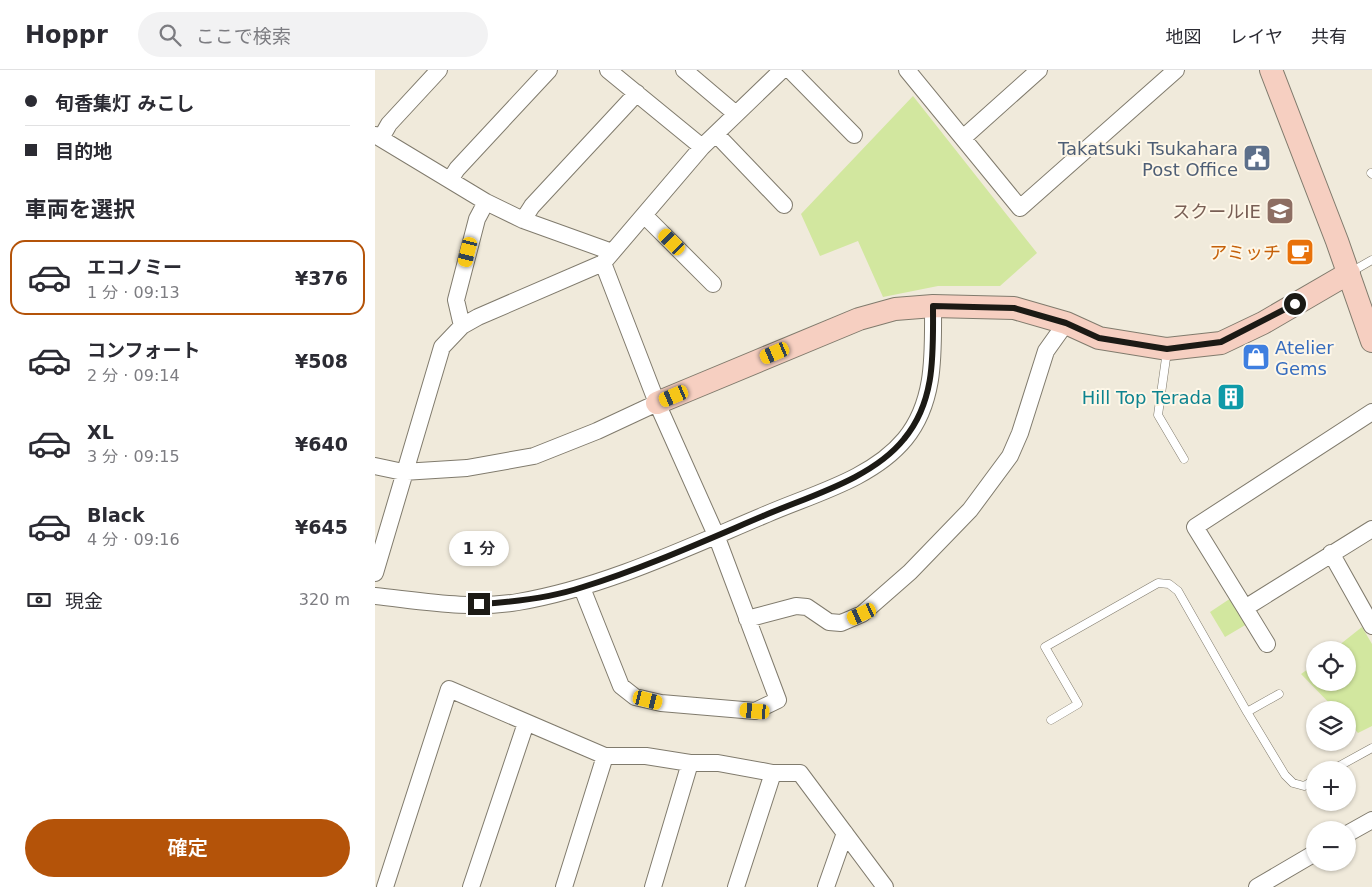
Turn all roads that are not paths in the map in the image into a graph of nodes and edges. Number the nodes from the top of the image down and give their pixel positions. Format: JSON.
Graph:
{"nodes":[{"id":1,"x":439,"y":70,"type":"edge"},
{"id":2,"x":549,"y":70,"type":"edge"},
{"id":3,"x":608,"y":70,"type":"edge"},
{"id":4,"x":684,"y":70,"type":"edge"},
{"id":5,"x":783,"y":70,"type":"edge"},
{"id":6,"x":790,"y":70,"type":"edge"},
{"id":7,"x":1039,"y":70,"type":"edge"},
{"id":8,"x":1176,"y":70,"type":"edge"},
{"id":9,"x":1271,"y":70,"type":"edge"},
{"id":10,"x":909,"y":71,"type":"edge"},
{"id":11,"x":637,"y":93,"type":"junction"},
{"id":12,"x":736,"y":114,"type":"junction"},
{"id":13,"x":716,"y":134,"type":"junction"},
{"id":14,"x":854,"y":135,"type":"dead end"},
{"id":15,"x":378,"y":136,"type":"edge"},
{"id":16,"x":963,"y":138,"type":"junction"},
{"id":17,"x":703,"y":147,"type":"junction"},
{"id":18,"x":450,"y":180,"type":"junction"},
{"id":19,"x":486,"y":202,"type":"junction"},
{"id":20,"x":784,"y":205,"type":"dead end"},
{"id":21,"x":644,"y":215,"type":"junction"},
{"id":22,"x":523,"y":220,"type":"junction"},
{"id":23,"x":607,"y":258,"type":"junction"},
{"id":24,"x":1372,"y":260,"type":"edge"},
{"id":25,"x":1349,"y":274,"type":"junction"},
{"id":26,"x":713,"y":284,"type":"dead end"},
{"id":27,"x":933,"y":306,"type":"junction"},
{"id":28,"x":1066,"y":323,"type":"junction"},
{"id":29,"x":462,"y":326,"type":"junction"},
{"id":30,"x":1372,"y":340,"type":"edge"},
{"id":31,"x":1167,"y":349,"type":"junction"},
{"id":32,"x":657,"y":403,"type":"junction"},
{"id":33,"x":1372,"y":412,"type":"edge"},
{"id":34,"x":1184,"y":459,"type":"dead end"},
{"id":35,"x":375,"y":466,"type":"edge"},
{"id":36,"x":403,"y":472,"type":"junction"},
{"id":37,"x":1372,"y":529,"type":"edge"},
{"id":38,"x":717,"y":535,"type":"junction"},
{"id":39,"x":1331,"y":553,"type":"junction"},
{"id":40,"x":375,"y":573,"type":"edge"},
{"id":41,"x":582,"y":588,"type":"junction"},
{"id":42,"x":375,"y":596,"type":"edge"},
{"id":43,"x":1245,"y":608,"type":"junction"},
{"id":44,"x":747,"y":619,"type":"junction"},
{"id":45,"x":1372,"y":626,"type":"edge"},
{"id":46,"x":1267,"y":644,"type":"dead end"},
{"id":47,"x":1279,"y":694,"type":"dead end"},
{"id":48,"x":1247,"y":712,"type":"junction"},
{"id":49,"x":1051,"y":720,"type":"dead end"},
{"id":50,"x":526,"y":723,"type":"junction"},
{"id":51,"x":1372,"y":748,"type":"edge"},
{"id":52,"x":605,"y":756,"type":"junction"},
{"id":53,"x":1348,"y":761,"type":"edge"},
{"id":54,"x":690,"y":763,"type":"junction"},
{"id":55,"x":773,"y":773,"type":"junction"},
{"id":56,"x":1306,"y":785,"type":"edge"},
{"id":57,"x":1372,"y":820,"type":"edge"},
{"id":58,"x":1356,"y":829,"type":"edge"},
{"id":59,"x":845,"y":833,"type":"junction"},
{"id":60,"x":1306,"y":858,"type":"edge"},
{"id":61,"x":385,"y":887,"type":"edge"},
{"id":62,"x":471,"y":887,"type":"edge"},
{"id":63,"x":564,"y":887,"type":"edge"},
{"id":64,"x":653,"y":887,"type":"edge"},
{"id":65,"x":736,"y":887,"type":"edge"},
{"id":66,"x":826,"y":887,"type":"edge"},
{"id":67,"x":885,"y":887,"type":"edge"},
{"id":68,"x":1257,"y":887,"type":"edge"}],
"edges":[{"from":1,"to":15,"type":"street"},
{"from":2,"to":18,"type":"street"},
{"from":3,"to":11,"type":"street"},
{"from":4,"to":12,"type":"street"},
{"from":5,"to":12,"type":"street"},
{"from":6,"to":14,"type":"street"},
{"from":7,"to":16,"type":"street"},
{"from":8,"to":16,"type":"street"},
{"from":9,"to":25,"type":"street"},
{"from":10,"to":16,"type":"street"},
{"from":11,"to":17,"type":"street"},
{"from":11,"to":22,"type":"street"},
{"from":12,"to":13,"type":"street"},
{"from":13,"to":17,"type":"street"},
{"from":13,"to":20,"type":"street"},
{"from":15,"to":18,"type":"street"},
{"from":17,"to":21,"type":"street"},
{"from":18,"to":19,"type":"street"},
{"from":19,"to":22,"type":"street"},
{"from":19,"to":29,"type":"street"},
{"from":21,"to":23,"type":"street"},
{"from":21,"to":26,"type":"street"},
{"from":22,"to":23,"type":"street"},
{"from":23,"to":29,"type":"street"},
{"from":23,"to":32,"type":"street"},
{"from":24,"to":25,"type":"lane"},
{"from":25,"to":30,"type":"street"},
{"from":25,"to":31,"type":"street"},
{"from":27,"to":28,"type":"street"},
{"from":27,"to":32,"type":"street"},
{"from":27,"to":38,"type":"street"},
{"from":28,"to":31,"type":"street"},
{"from":28,"to":44,"type":"street"},
{"from":29,"to":36,"type":"street"},
{"from":31,"to":34,"type":"lane"},
{"from":32,"to":36,"type":"street"},
{"from":32,"to":38,"type":"street"},
{"from":33,"to":43,"type":"street"},
{"from":35,"to":36,"type":"street"},
{"from":36,"to":40,"type":"street"},
{"from":37,"to":39,"type":"street"},
{"from":38,"to":41,"type":"street"},
{"from":38,"to":44,"type":"street"},
{"from":39,"to":43,"type":"street"},
{"from":39,"to":45,"type":"street"},
{"from":41,"to":42,"type":"street"},
{"from":41,"to":44,"type":"street"},
{"from":43,"to":46,"type":"street"},
{"from":47,"to":48,"type":"lane"},
{"from":48,"to":49,"type":"lane"},
{"from":48,"to":56,"type":"lane"},
{"from":50,"to":52,"type":"street"},
{"from":50,"to":61,"type":"street"},
{"from":50,"to":62,"type":"street"},
{"from":51,"to":53,"type":"lane"},
{"from":52,"to":54,"type":"street"},
{"from":52,"to":63,"type":"street"},
{"from":54,"to":55,"type":"street"},
{"from":54,"to":64,"type":"street"},
{"from":55,"to":59,"type":"street"},
{"from":55,"to":65,"type":"street"},
{"from":57,"to":58,"type":"street"},
{"from":59,"to":66,"type":"street"},
{"from":59,"to":67,"type":"street"},
{"from":60,"to":68,"type":"street"}]}
